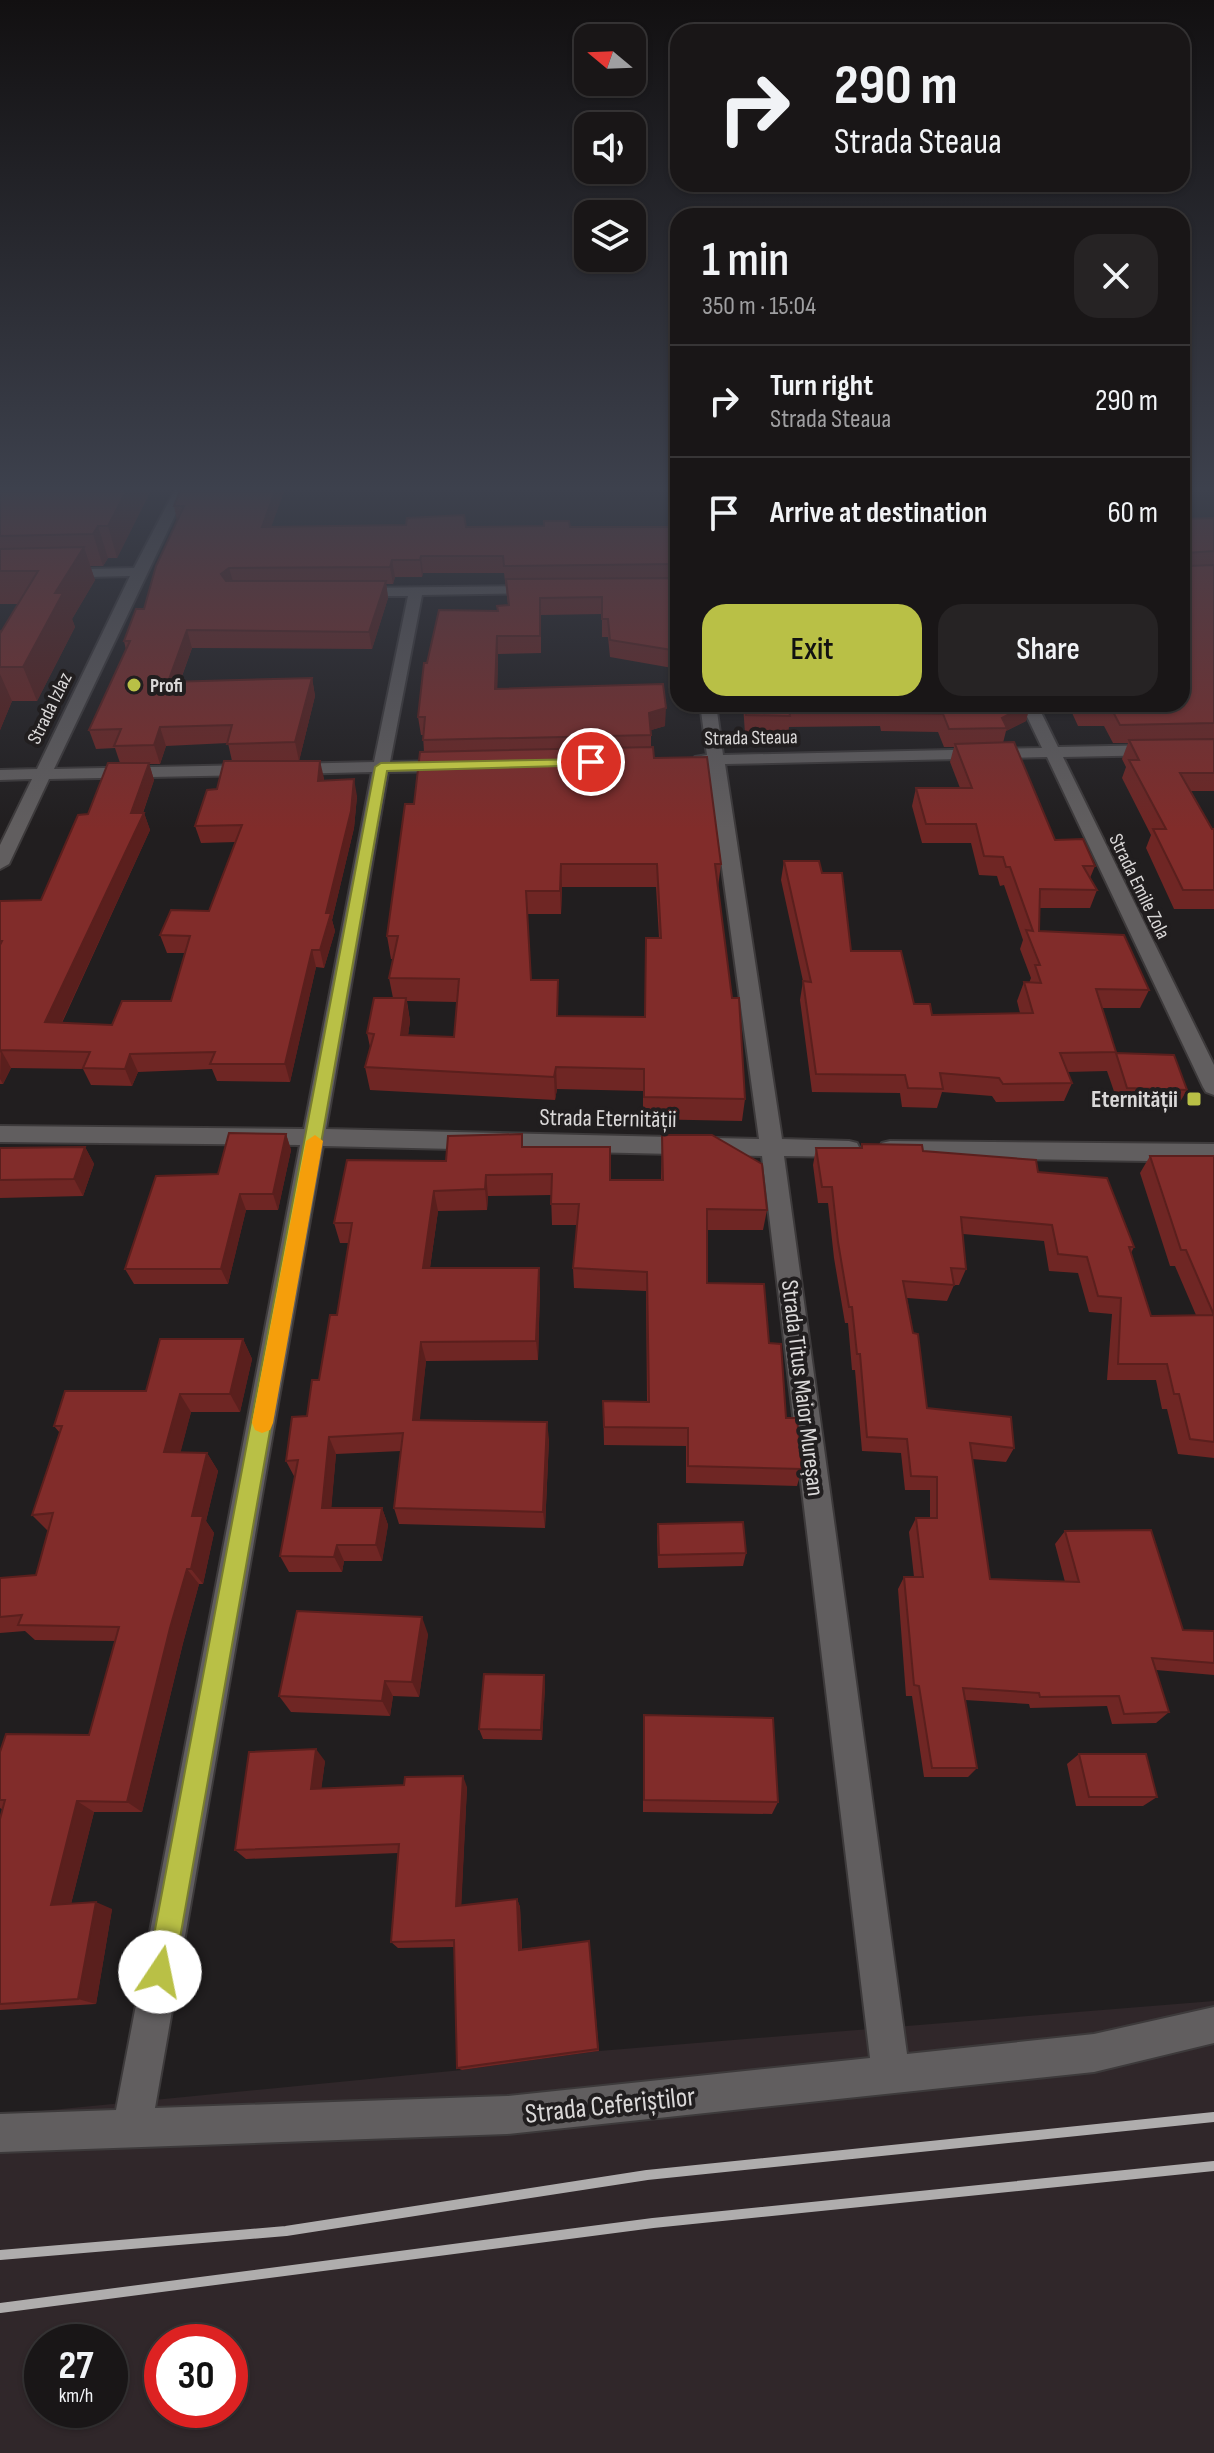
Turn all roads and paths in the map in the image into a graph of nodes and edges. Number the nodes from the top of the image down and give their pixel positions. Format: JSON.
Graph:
{"nodes":[{"id":1,"x":125,"y":600,"type":"edge"},
{"id":2,"x":414,"y":600,"type":"edge"},
{"id":3,"x":707,"y":712,"type":"edge"},
{"id":4,"x":1033,"y":712,"type":"edge"},
{"id":5,"x":1214,"y":749,"type":"edge"},
{"id":6,"x":1051,"y":753,"type":"junction"},
{"id":7,"x":701,"y":760,"type":"junction"},
{"id":8,"x":464,"y":765,"type":"edge"},
{"id":9,"x":381,"y":767,"type":"junction"},
{"id":10,"x":42,"y":774,"type":"junction"},
{"id":11,"x":0,"y":775,"type":"edge"},
{"id":12,"x":0,"y":864,"type":"edge"},
{"id":13,"x":1214,"y":1087,"type":"edge"},
{"id":14,"x":0,"y":1134,"type":"edge"},
{"id":15,"x":315,"y":1137,"type":"junction"},
{"id":16,"x":772,"y":1148,"type":"junction"},
{"id":17,"x":1214,"y":1153,"type":"edge"},
{"id":18,"x":1214,"y":2025,"type":"edge"},
{"id":19,"x":891,"y":2073,"type":"junction"},
{"id":20,"x":132,"y":2127,"type":"junction"},
{"id":21,"x":0,"y":2133,"type":"edge"}],
"edges":[{"from":1,"to":10,"type":"street","name":"Strada Izlaz"},
{"from":2,"to":9,"type":"street"},
{"from":3,"to":7,"type":"street","name":"Strada Titus Maior Mureșan"},
{"from":4,"to":6,"type":"street","name":"Strada Emile Zola"},
{"from":5,"to":6,"type":"street","name":"Strada Steaua"},
{"from":6,"to":7,"type":"street","name":"Strada Steaua"},
{"from":6,"to":13,"type":"street","name":"Strada Emile Zola"},
{"from":7,"to":16,"type":"street","name":"Strada Titus Maior Mureșan"},
{"from":8,"to":9,"type":"street"},
{"from":9,"to":10,"type":"street"},
{"from":9,"to":15,"type":"street"},
{"from":10,"to":11,"type":"street"},
{"from":10,"to":12,"type":"street","name":"Strada Izlaz"},
{"from":14,"to":15,"type":"street","name":"Strada Eternității"},
{"from":15,"to":16,"type":"street","name":"Strada Eternității"},
{"from":15,"to":20,"type":"street"},
{"from":16,"to":17,"type":"street","name":"Strada Eternității"},
{"from":16,"to":19,"type":"street","name":"Strada Titus Maior Mureșan"},
{"from":18,"to":19,"type":"street","name":"Strada Ceferiștilor"},
{"from":19,"to":20,"type":"street","name":"Strada Ceferiștilor"},
{"from":20,"to":21,"type":"street","name":"Strada Ceferiștilor"}]}
